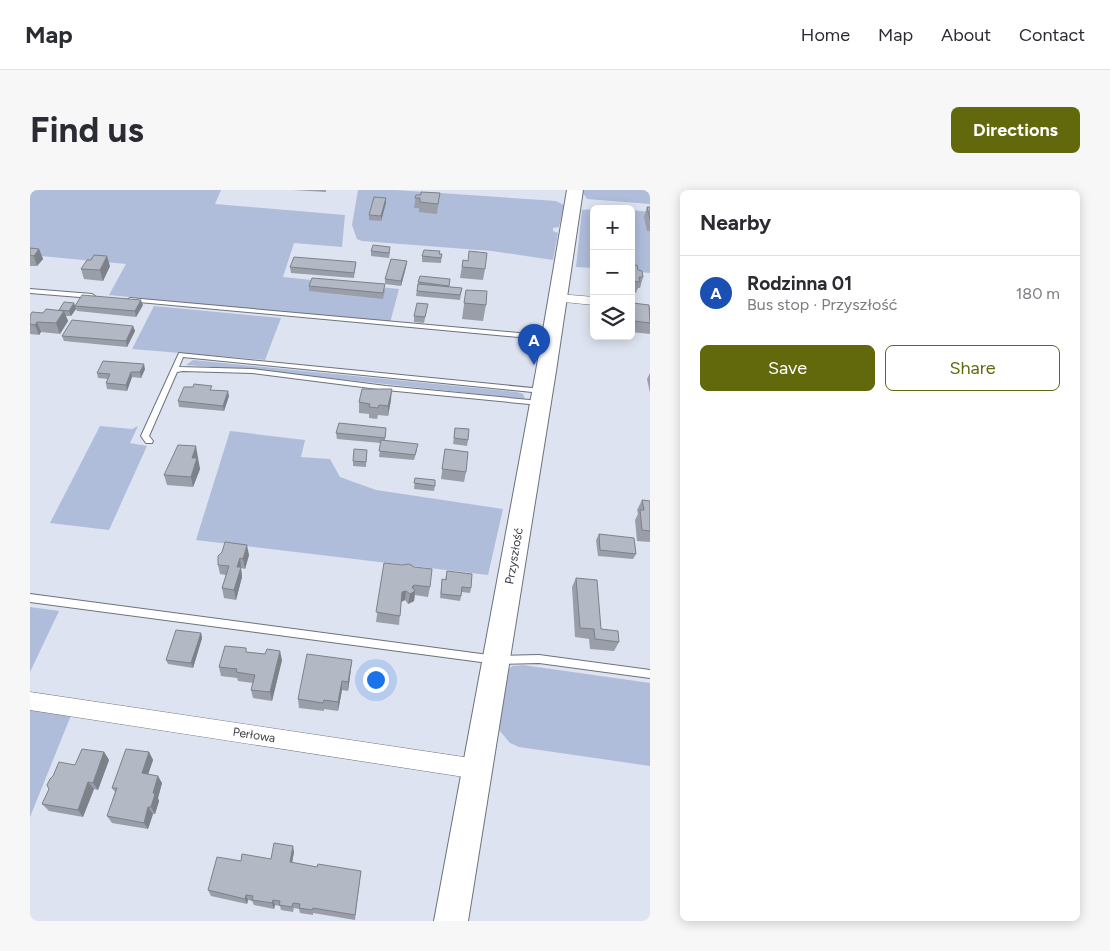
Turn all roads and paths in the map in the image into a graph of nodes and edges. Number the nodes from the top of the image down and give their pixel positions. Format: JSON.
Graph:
{"nodes":[{"id":1,"x":575,"y":190,"type":"edge"},
{"id":2,"x":30,"y":290,"type":"edge"},
{"id":3,"x":98,"y":297,"type":"edge"},
{"id":4,"x":558,"y":298,"type":"junction"},
{"id":5,"x":118,"y":299,"type":"edge"},
{"id":6,"x":590,"y":301,"type":"edge"},
{"id":7,"x":550,"y":338,"type":"junction"},
{"id":8,"x":174,"y":370,"type":"junction"},
{"id":9,"x":541,"y":397,"type":"junction"},
{"id":10,"x":149,"y":441,"type":"dead end"},
{"id":11,"x":30,"y":598,"type":"edge"},
{"id":12,"x":496,"y":660,"type":"junction"},
{"id":13,"x":650,"y":674,"type":"edge"},
{"id":14,"x":30,"y":701,"type":"edge"},
{"id":15,"x":477,"y":769,"type":"junction"},
{"id":16,"x":451,"y":921,"type":"edge"}],
"edges":[{"from":1,"to":4,"type":"street","name":"Przyszłość"},
{"from":2,"to":3,"type":"lane"},
{"from":4,"to":6,"type":"street"},
{"from":4,"to":7,"type":"street","name":"Przyszłość"},
{"from":5,"to":7,"type":"lane"},
{"from":7,"to":9,"type":"street","name":"Przyszłość"},
{"from":8,"to":9,"type":"lane"},
{"from":8,"to":9,"type":"lane"},
{"from":8,"to":10,"type":"lane"},
{"from":9,"to":12,"type":"street","name":"Przyszłość"},
{"from":11,"to":12,"type":"lane"},
{"from":12,"to":13,"type":"lane"},
{"from":12,"to":15,"type":"street","name":"Przyszłość"},
{"from":14,"to":15,"type":"street","name":"Perłowa"},
{"from":15,"to":16,"type":"street","name":"Przyszłość"}]}
